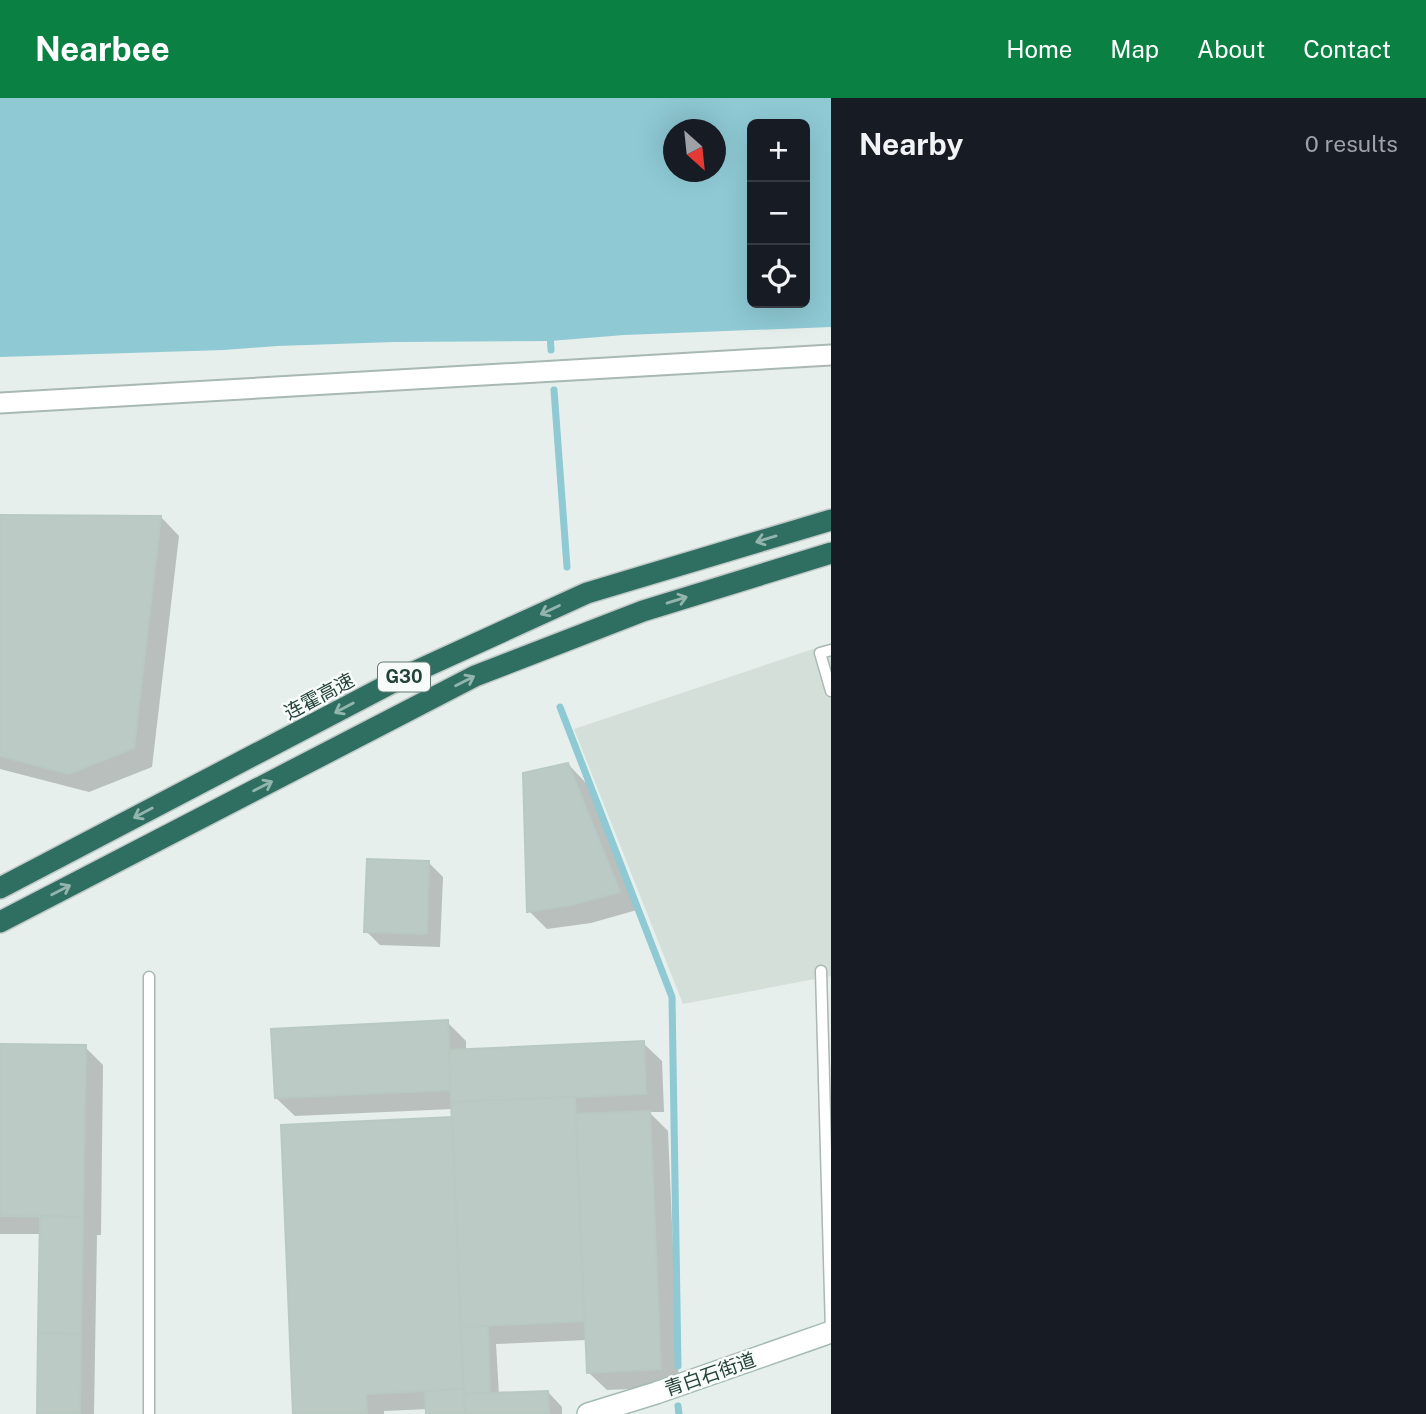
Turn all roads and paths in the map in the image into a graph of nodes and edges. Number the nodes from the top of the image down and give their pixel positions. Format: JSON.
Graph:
{"nodes":[{"id":1,"x":831,"y":355,"type":"edge"},
{"id":2,"x":0,"y":403,"type":"edge"},
{"id":3,"x":831,"y":520,"type":"edge"},
{"id":4,"x":831,"y":553,"type":"edge"},
{"id":5,"x":831,"y":650,"type":"edge"},
{"id":6,"x":831,"y":691,"type":"edge"},
{"id":7,"x":0,"y":888,"type":"edge"},
{"id":8,"x":0,"y":922,"type":"edge"},
{"id":9,"x":821,"y":971,"type":"dead end"},
{"id":10,"x":149,"y":977,"type":"dead end"},
{"id":11,"x":831,"y":1331,"type":"edge"},
{"id":12,"x":149,"y":1414,"type":"edge"},
{"id":13,"x":588,"y":1414,"type":"edge"}],
"edges":[{"from":1,"to":2,"type":"street"},
{"from":3,"to":7,"type":"highway","name":"连霍高速","number":"G30","one_way":true},
{"from":8,"to":4,"type":"highway","number":"G30","one_way":true},
{"from":5,"to":6,"type":"lane"},
{"from":9,"to":11,"type":"lane"},
{"from":10,"to":12,"type":"lane"},
{"from":11,"to":13,"type":"street","name":"青白石街道"}]}
